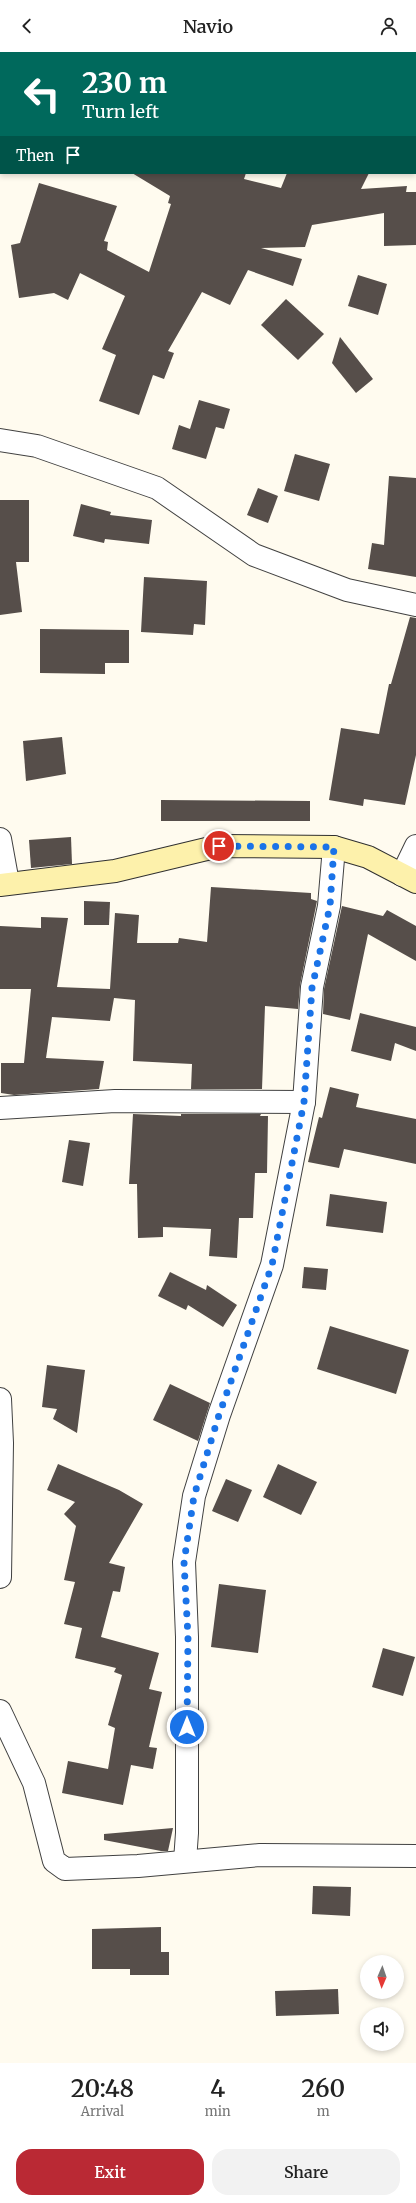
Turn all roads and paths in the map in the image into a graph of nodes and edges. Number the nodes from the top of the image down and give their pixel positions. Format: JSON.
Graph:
{"nodes":[{"id":1,"x":0,"y":440,"type":"edge"},
{"id":2,"x":416,"y":605,"type":"edge"},
{"id":3,"x":0,"y":839,"type":"edge"},
{"id":4,"x":416,"y":846,"type":"edge"},
{"id":5,"x":334,"y":847,"type":"junction"},
{"id":6,"x":409,"y":879,"type":"edge"},
{"id":7,"x":4,"y":884,"type":"edge"},
{"id":8,"x":304,"y":1102,"type":"junction"},
{"id":9,"x":0,"y":1108,"type":"edge"},
{"id":10,"x":0,"y":1399,"type":"edge"},
{"id":11,"x":0,"y":1577,"type":"edge"},
{"id":12,"x":0,"y":1712,"type":"edge"},
{"id":13,"x":416,"y":1856,"type":"edge"},
{"id":14,"x":184,"y":1861,"type":"junction"}],
"edges":[{"from":1,"to":2,"type":"street"},
{"from":3,"to":7,"type":"street"},
{"from":4,"to":6,"type":"street"},
{"from":5,"to":6,"type":"street"},
{"from":5,"to":7,"type":"street"},
{"from":5,"to":8,"type":"street"},
{"from":8,"to":9,"type":"street"},
{"from":8,"to":14,"type":"street"},
{"from":10,"to":11,"type":"street"},
{"from":12,"to":14,"type":"street"},
{"from":13,"to":14,"type":"street"}]}
